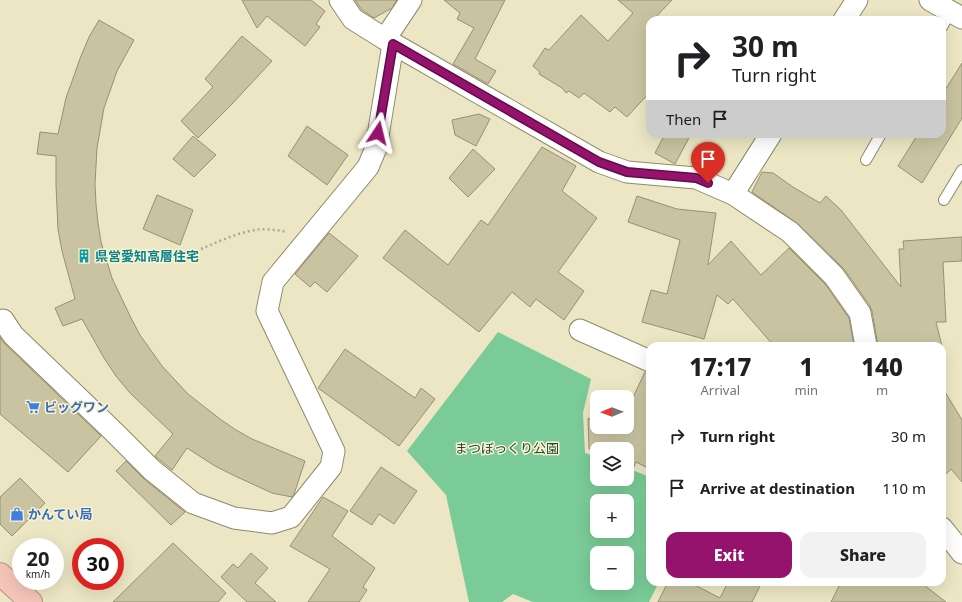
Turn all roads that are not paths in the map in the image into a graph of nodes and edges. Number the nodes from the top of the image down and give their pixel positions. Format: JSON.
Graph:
{"nodes":[{"id":1,"x":340,"y":0,"type":"edge"},
{"id":2,"x":411,"y":0,"type":"edge"},
{"id":3,"x":857,"y":0,"type":"edge"},
{"id":4,"x":930,"y":0,"type":"edge"},
{"id":5,"x":955,"y":15,"type":"edge"},
{"id":6,"x":847,"y":16,"type":"edge"},
{"id":7,"x":389,"y":42,"type":"junction"},
{"id":8,"x":768,"y":138,"type":"edge"},
{"id":9,"x":879,"y":138,"type":"edge"},
{"id":10,"x":866,"y":160,"type":"dead end"},
{"id":11,"x":962,"y":170,"type":"edge"},
{"id":12,"x":733,"y":194,"type":"junction"},
{"id":13,"x":944,"y":200,"type":"dead end"},
{"id":14,"x":0,"y":323,"type":"edge"},
{"id":15,"x":580,"y":330,"type":"dead end"},
{"id":16,"x":865,"y":342,"type":"edge"},
{"id":17,"x":646,"y":359,"type":"edge"},
{"id":18,"x":946,"y":533,"type":"edge"},
{"id":19,"x":962,"y":554,"type":"edge"},
{"id":20,"x":0,"y":574,"type":"edge"},
{"id":21,"x":31,"y":602,"type":"edge"}],
"edges":[{"from":1,"to":7,"type":"street"},
{"from":2,"to":7,"type":"street"},
{"from":3,"to":6,"type":"street"},
{"from":4,"to":5,"type":"street"},
{"from":7,"to":12,"type":"street"},
{"from":7,"to":14,"type":"street"},
{"from":8,"to":12,"type":"street"},
{"from":9,"to":10,"type":"lane"},
{"from":11,"to":13,"type":"lane"},
{"from":12,"to":16,"type":"street"},
{"from":15,"to":17,"type":"street"},
{"from":18,"to":19,"type":"street"},
{"from":20,"to":21,"type":"highway"}]}
